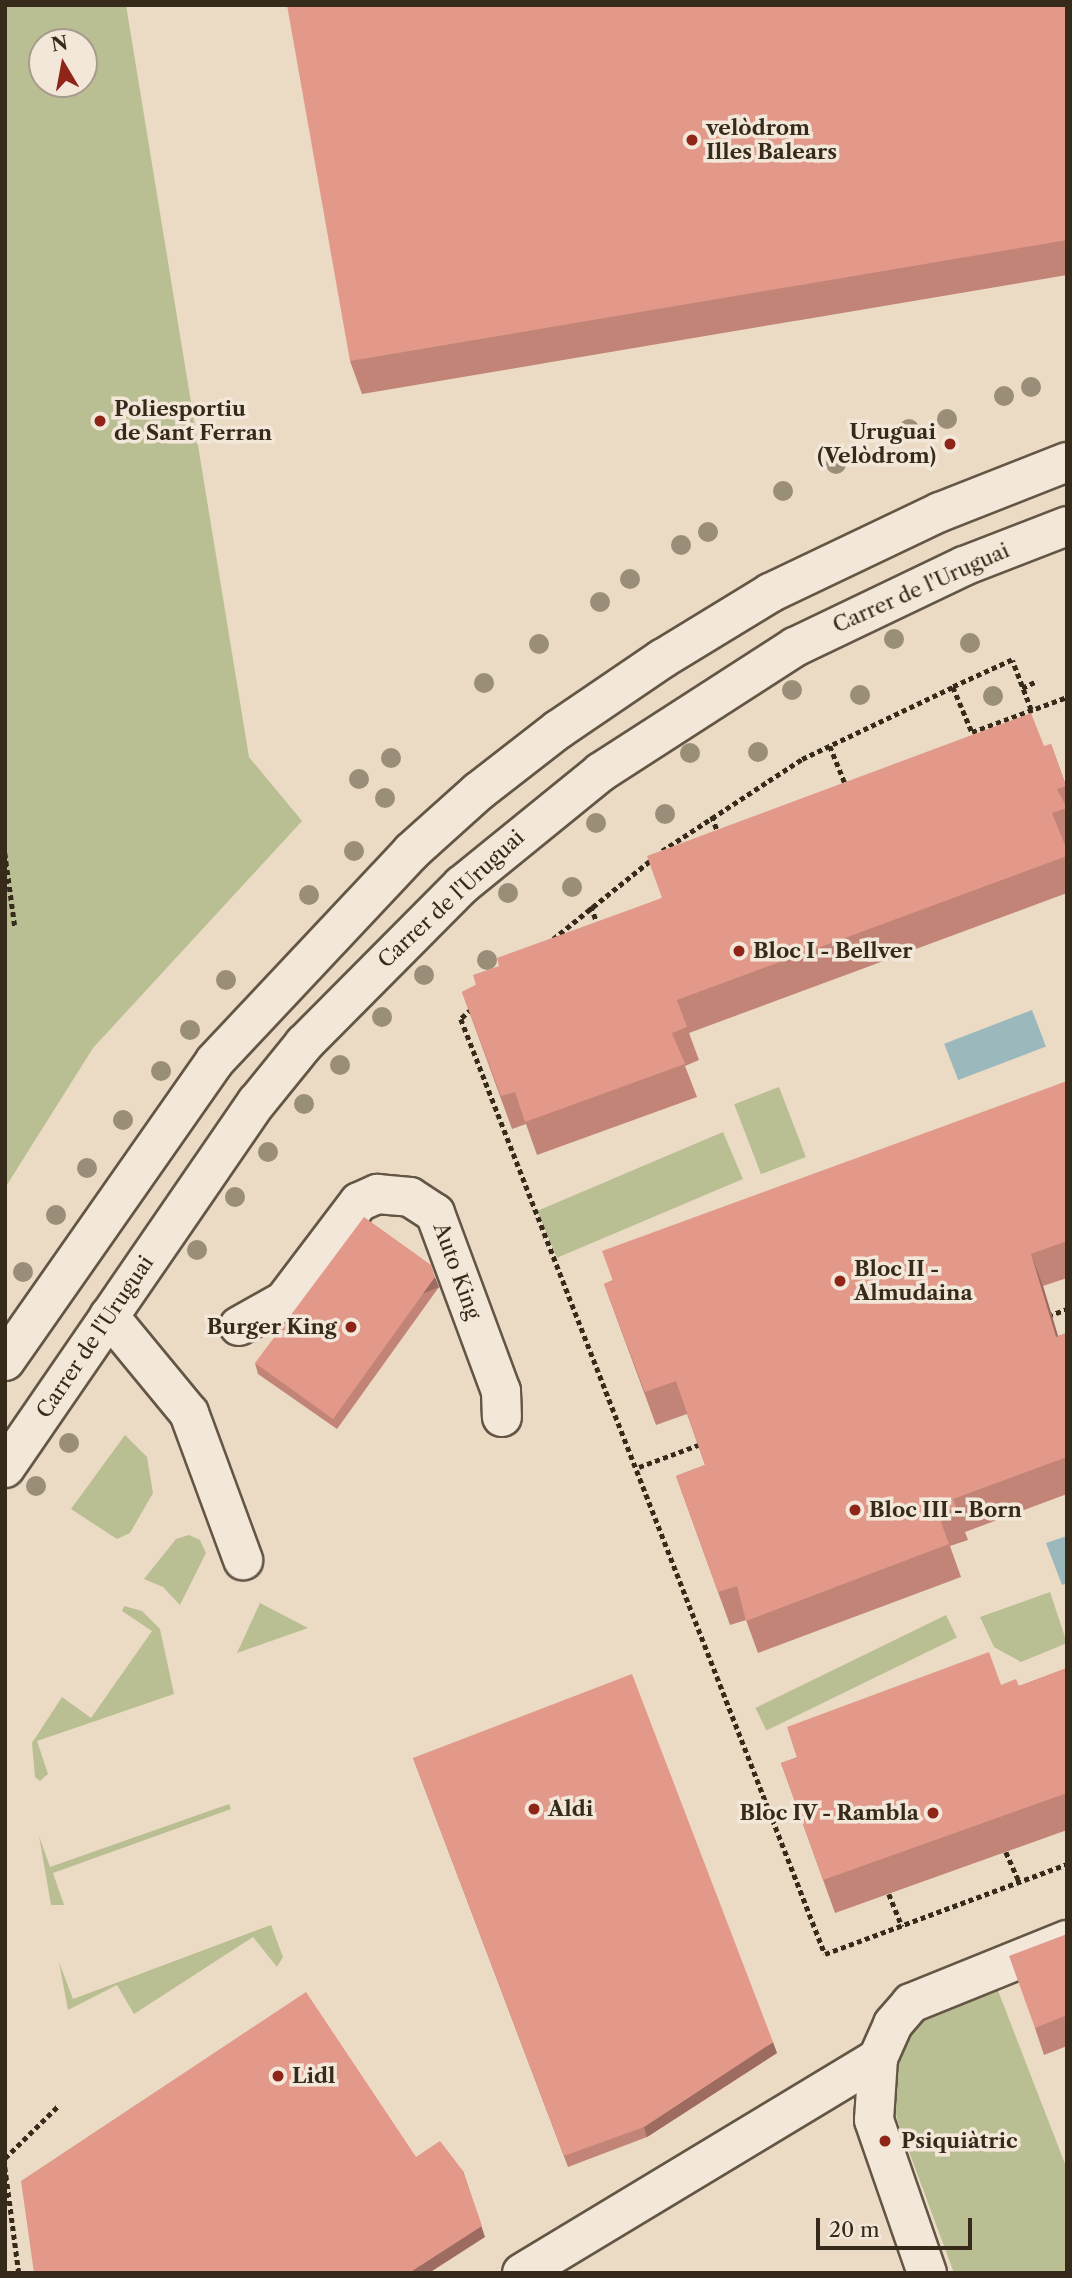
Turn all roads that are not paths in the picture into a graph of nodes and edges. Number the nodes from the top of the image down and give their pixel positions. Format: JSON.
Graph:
{"nodes":[{"id":1,"x":1057,"y":469,"type":"edge"},
{"id":2,"x":1067,"y":526,"type":"edge"},
{"id":3,"x":108,"y":1316,"type":"junction"},
{"id":4,"x":239,"y":1326,"type":"dead end"},
{"id":5,"x":5,"y":1361,"type":"edge"},
{"id":6,"x":502,"y":1417,"type":"dead end"},
{"id":7,"x":5,"y":1468,"type":"edge"},
{"id":8,"x":243,"y":1560,"type":"dead end"},
{"id":9,"x":1067,"y":1940,"type":"edge"},
{"id":10,"x":878,"y":2059,"type":"junction"},
{"id":11,"x":522,"y":2273,"type":"edge"},
{"id":12,"x":927,"y":2273,"type":"edge"}],
"edges":[{"from":1,"to":5,"type":"street"},
{"from":2,"to":3,"type":"street","name":"Carrer de l'Uruguai"},
{"from":3,"to":7,"type":"street","name":"Carrer de l'Uruguai"},
{"from":3,"to":8,"type":"street"},
{"from":4,"to":6,"type":"street","name":"Auto King"},
{"from":9,"to":10,"type":"street"},
{"from":10,"to":11,"type":"street"},
{"from":10,"to":12,"type":"street"}]}
